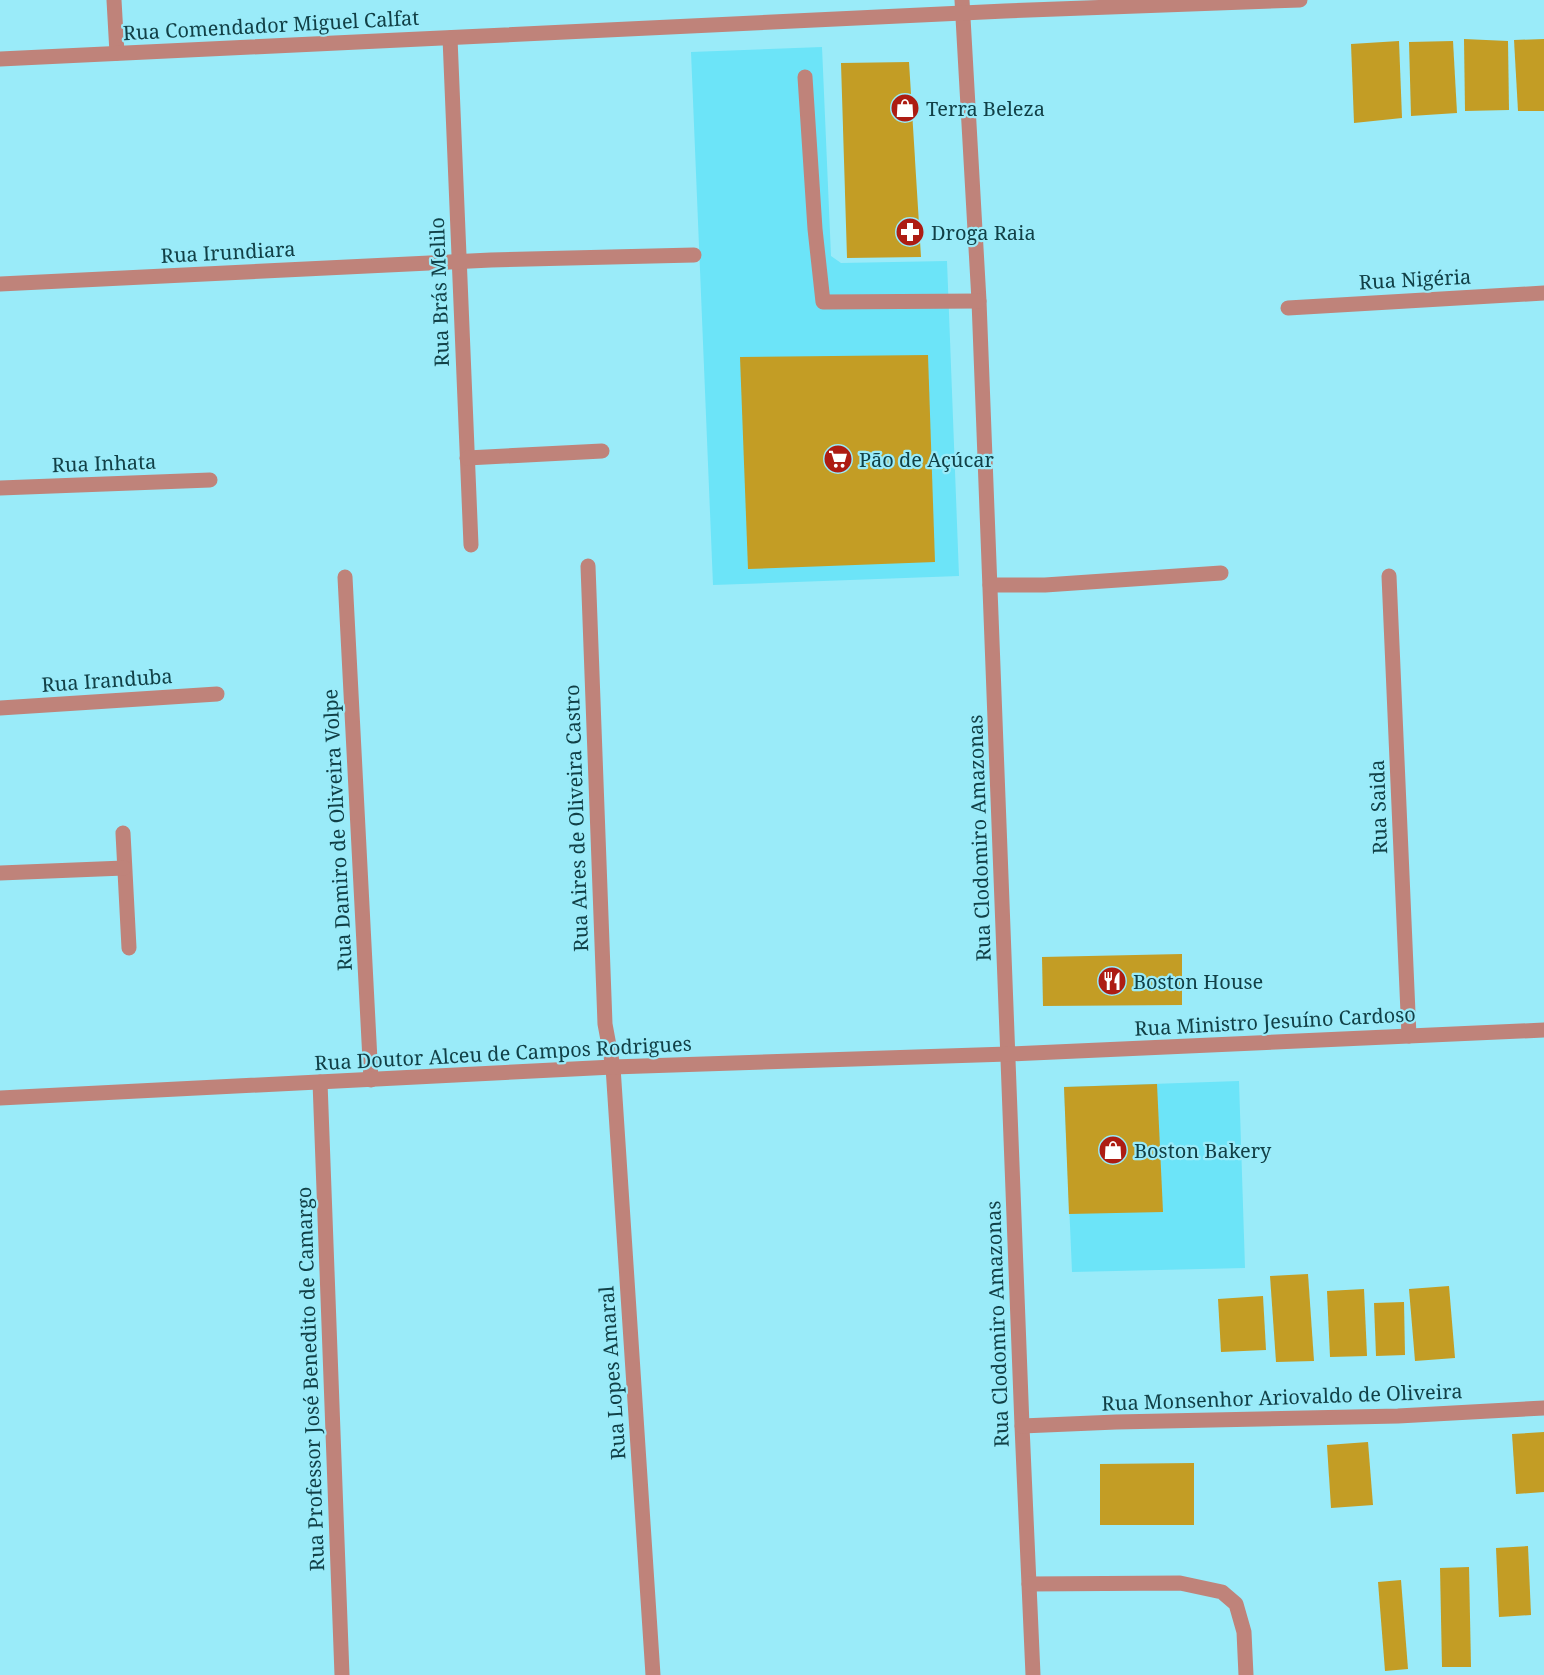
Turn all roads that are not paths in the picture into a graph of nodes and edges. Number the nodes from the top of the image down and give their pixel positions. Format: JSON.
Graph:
{"nodes":[{"id":1,"x":114,"y":0,"type":"edge"},
{"id":2,"x":1300,"y":0,"type":"edge"},
{"id":3,"x":963,"y":7,"type":"edge"},
{"id":4,"x":450,"y":38,"type":"junction"},
{"id":5,"x":117,"y":53,"type":"junction"},
{"id":6,"x":0,"y":60,"type":"edge"},
{"id":7,"x":805,"y":77,"type":"dead end"},
{"id":8,"x":694,"y":255,"type":"dead end"},
{"id":9,"x":459,"y":262,"type":"junction"},
{"id":10,"x":0,"y":284,"type":"edge"},
{"id":11,"x":1544,"y":293,"type":"edge"},
{"id":12,"x":979,"y":301,"type":"junction"},
{"id":13,"x":1288,"y":308,"type":"dead end"},
{"id":14,"x":602,"y":451,"type":"dead end"},
{"id":15,"x":467,"y":458,"type":"junction"},
{"id":16,"x":210,"y":480,"type":"dead end"},
{"id":17,"x":0,"y":488,"type":"edge"},
{"id":18,"x":471,"y":545,"type":"dead end"},
{"id":19,"x":588,"y":566,"type":"dead end"},
{"id":20,"x":1221,"y":573,"type":"dead end"},
{"id":21,"x":1389,"y":576,"type":"dead end"},
{"id":22,"x":345,"y":577,"type":"dead end"},
{"id":23,"x":990,"y":585,"type":"junction"},
{"id":24,"x":217,"y":694,"type":"dead end"},
{"id":25,"x":0,"y":708,"type":"edge"},
{"id":26,"x":123,"y":832,"type":"dead end"},
{"id":27,"x":124,"y":868,"type":"junction"},
{"id":28,"x":0,"y":873,"type":"edge"},
{"id":29,"x":129,"y":948,"type":"dead end"},
{"id":30,"x":1544,"y":1030,"type":"edge"},
{"id":31,"x":1409,"y":1036,"type":"junction"},
{"id":32,"x":1008,"y":1054,"type":"junction"},
{"id":33,"x":613,"y":1067,"type":"junction"},
{"id":34,"x":371,"y":1080,"type":"junction"},
{"id":35,"x":320,"y":1082,"type":"junction"},
{"id":36,"x":0,"y":1098,"type":"edge"},
{"id":37,"x":1544,"y":1408,"type":"edge"},
{"id":38,"x":1022,"y":1426,"type":"junction"},
{"id":39,"x":1029,"y":1584,"type":"junction"},
{"id":40,"x":342,"y":1675,"type":"edge"},
{"id":41,"x":653,"y":1675,"type":"edge"},
{"id":42,"x":1033,"y":1675,"type":"edge"},
{"id":43,"x":1246,"y":1675,"type":"edge"}],
"edges":[{"from":1,"to":5,"type":"street"},
{"from":2,"to":3,"type":"street","name":"Rua Comendador Miguel Calfat"},
{"from":3,"to":4,"type":"street","name":"Rua Comendador Miguel Calfat"},
{"from":3,"to":12,"type":"street","name":"Rua Clodomiro Amazonas"},
{"from":4,"to":5,"type":"street","name":"Rua Comendador Miguel Calfat"},
{"from":4,"to":9,"type":"street","name":"Rua Brás Melilo"},
{"from":5,"to":6,"type":"street","name":"Rua Comendador Miguel Calfat"},
{"from":7,"to":12,"type":"street"},
{"from":8,"to":9,"type":"street","name":"Rua Irundiara"},
{"from":9,"to":10,"type":"street","name":"Rua Irundiara"},
{"from":9,"to":15,"type":"street","name":"Rua Brás Melilo"},
{"from":11,"to":13,"type":"street","name":"Rua Nigéria"},
{"from":12,"to":23,"type":"street","name":"Rua Clodomiro Amazonas"},
{"from":14,"to":15,"type":"street"},
{"from":15,"to":18,"type":"street","name":"Rua Brás Melilo"},
{"from":16,"to":17,"type":"street","name":"Rua Inhata"},
{"from":19,"to":33,"type":"street","name":"Rua Aires de Oliveira Castro"},
{"from":20,"to":23,"type":"street"},
{"from":21,"to":31,"type":"street","name":"Rua Saida"},
{"from":22,"to":34,"type":"street","name":"Rua Damiro de Oliveira Volpe"},
{"from":23,"to":32,"type":"street","name":"Rua Clodomiro Amazonas"},
{"from":24,"to":25,"type":"street","name":"Rua Iranduba"},
{"from":26,"to":27,"type":"street"},
{"from":27,"to":28,"type":"street"},
{"from":27,"to":29,"type":"street"},
{"from":30,"to":31,"type":"street","name":"Rua Ministro Jesuíno Cardoso"},
{"from":31,"to":32,"type":"street","name":"Rua Ministro Jesuíno Cardoso"},
{"from":32,"to":33,"type":"street","name":"Rua Doutor Alceu de Campos Rodrigues"},
{"from":32,"to":38,"type":"street","name":"Rua Clodomiro Amazonas"},
{"from":33,"to":34,"type":"street","name":"Rua Doutor Alceu de Campos Rodrigues"},
{"from":33,"to":41,"type":"street","name":"Rua Lopes Amaral"},
{"from":34,"to":35,"type":"street","name":"Rua Doutor Alceu de Campos Rodrigues"},
{"from":35,"to":36,"type":"street","name":"Rua Doutor Alceu de Campos Rodrigues"},
{"from":35,"to":40,"type":"street","name":"Rua Professor José Benedito de Camargo"},
{"from":37,"to":38,"type":"street","name":"Rua Monsenhor Ariovaldo de Oliveira"},
{"from":38,"to":39,"type":"street","name":"Rua Clodomiro Amazonas"},
{"from":39,"to":42,"type":"street","name":"Rua Clodomiro Amazonas"},
{"from":39,"to":43,"type":"street"}]}
